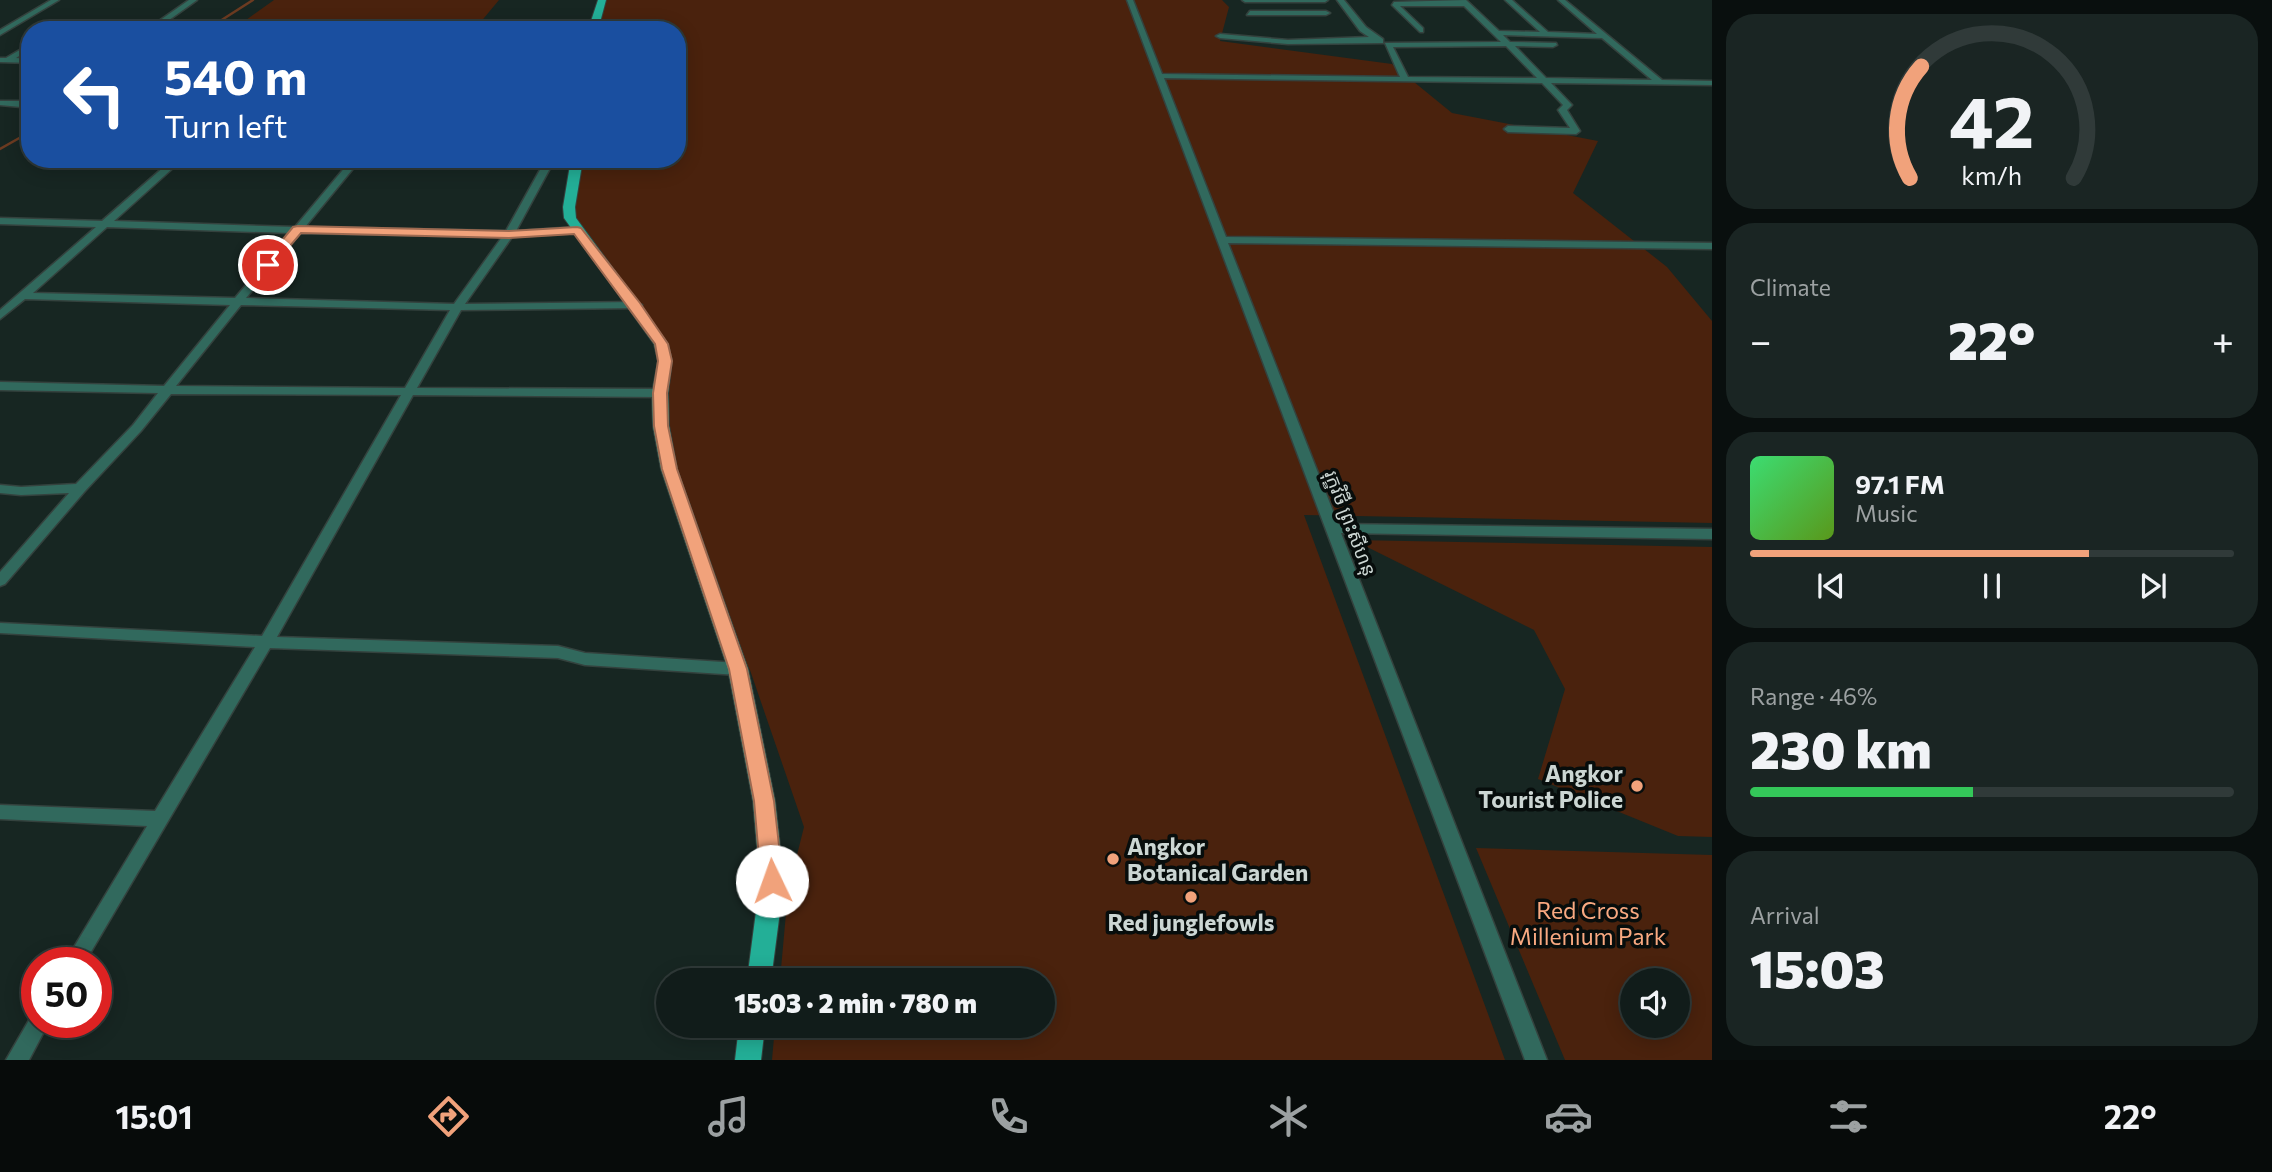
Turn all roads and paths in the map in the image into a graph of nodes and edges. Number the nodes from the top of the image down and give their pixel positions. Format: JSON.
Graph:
{"nodes":[{"id":1,"x":56,"y":0,"type":"edge"},
{"id":2,"x":194,"y":0,"type":"edge"},
{"id":3,"x":602,"y":0,"type":"edge"},
{"id":4,"x":1130,"y":0,"type":"edge"},
{"id":5,"x":1325,"y":0,"type":"edge"},
{"id":6,"x":1340,"y":0,"type":"edge"},
{"id":7,"x":1508,"y":0,"type":"edge"},
{"id":8,"x":1561,"y":0,"type":"edge"},
{"id":9,"x":1246,"y":1,"type":"edge"},
{"id":10,"x":1464,"y":2,"type":"edge"},
{"id":11,"x":1250,"y":13,"type":"junction"},
{"id":12,"x":1326,"y":13,"type":"dead end"},
{"id":13,"x":0,"y":19,"type":"edge"},
{"id":14,"x":23,"y":20,"type":"joint"},
{"id":15,"x":21,"y":21,"type":"edge"},
{"id":16,"x":163,"y":21,"type":"edge"},
{"id":17,"x":596,"y":21,"type":"edge"},
{"id":18,"x":1420,"y":30,"type":"dead end"},
{"id":19,"x":0,"y":33,"type":"edge"},
{"id":20,"x":1496,"y":33,"type":"junction"},
{"id":21,"x":1545,"y":33,"type":"junction"},
{"id":22,"x":1220,"y":36,"type":"dead end"},
{"id":23,"x":1602,"y":36,"type":"junction"},
{"id":24,"x":1255,"y":39,"type":"junction"},
{"id":25,"x":1377,"y":39,"type":"junction"},
{"id":26,"x":1508,"y":44,"type":"junction"},
{"id":27,"x":1553,"y":45,"type":"dead end"},
{"id":28,"x":1388,"y":46,"type":"junction"},
{"id":29,"x":21,"y":51,"type":"edge"},
{"id":30,"x":4,"y":60,"type":"edge"},
{"id":31,"x":1159,"y":76,"type":"junction"},
{"id":32,"x":1405,"y":79,"type":"junction"},
{"id":33,"x":1542,"y":80,"type":"junction"},
{"id":34,"x":1661,"y":83,"type":"junction"},
{"id":35,"x":1712,"y":83,"type":"edge"},
{"id":36,"x":0,"y":103,"type":"edge"},
{"id":37,"x":21,"y":104,"type":"dead end"},
{"id":38,"x":1508,"y":129,"type":"dead end"},
{"id":39,"x":169,"y":168,"type":"edge"},
{"id":40,"x":350,"y":168,"type":"edge"},
{"id":41,"x":546,"y":168,"type":"edge"},
{"id":42,"x":576,"y":168,"type":"edge"},
{"id":43,"x":0,"y":221,"type":"edge"},
{"id":44,"x":104,"y":226,"type":"junction"},
{"id":45,"x":298,"y":230,"type":"junction"},
{"id":46,"x":577,"y":230,"type":"junction"},
{"id":47,"x":509,"y":234,"type":"junction"},
{"id":48,"x":1222,"y":240,"type":"junction"},
{"id":49,"x":1712,"y":246,"type":"edge"},
{"id":50,"x":20,"y":296,"type":"junction"},
{"id":51,"x":239,"y":300,"type":"junction"},
{"id":52,"x":636,"y":306,"type":"junction"},
{"id":53,"x":457,"y":307,"type":"junction"},
{"id":54,"x":0,"y":316,"type":"edge"},
{"id":55,"x":0,"y":386,"type":"edge"},
{"id":56,"x":169,"y":390,"type":"junction"},
{"id":57,"x":410,"y":393,"type":"junction"},
{"id":58,"x":660,"y":393,"type":"junction"},
{"id":59,"x":80,"y":488,"type":"junction"},
{"id":60,"x":0,"y":489,"type":"edge"},
{"id":61,"x":1333,"y":528,"type":"junction"},
{"id":62,"x":1712,"y":534,"type":"edge"},
{"id":63,"x":0,"y":581,"type":"edge"},
{"id":64,"x":0,"y":628,"type":"edge"},
{"id":65,"x":266,"y":642,"type":"junction"},
{"id":66,"x":738,"y":669,"type":"junction"},
{"id":67,"x":0,"y":812,"type":"edge"},
{"id":68,"x":161,"y":819,"type":"junction"},
{"id":69,"x":84,"y":947,"type":"edge"},
{"id":70,"x":761,"y":968,"type":"edge"},
{"id":71,"x":30,"y":1038,"type":"edge"},
{"id":72,"x":751,"y":1038,"type":"edge"},
{"id":73,"x":17,"y":1060,"type":"edge"},
{"id":74,"x":748,"y":1060,"type":"edge"},
{"id":75,"x":1536,"y":1060,"type":"edge"}],
"edges":[{"from":1,"to":14,"type":"street"},
{"from":2,"to":16,"type":"street"},
{"from":3,"to":17,"type":"main road"},
{"from":4,"to":31,"type":"street","name":"រុក្ខវិថី ព្រះសីហនុ"},
{"from":5,"to":9,"type":"street"},
{"from":6,"to":25,"type":"street"},
{"from":7,"to":21,"type":"street"},
{"from":8,"to":23,"type":"street"},
{"from":9,"to":11,"type":"street"},
{"from":10,"to":18,"type":"street"},
{"from":10,"to":20,"type":"street"},
{"from":11,"to":12,"type":"street"},
{"from":11,"to":24,"type":"street"},
{"from":13,"to":14,"type":"street"},
{"from":15,"to":19,"type":"street"},
{"from":20,"to":21,"type":"street"},
{"from":20,"to":26,"type":"street"},
{"from":21,"to":23,"type":"street"},
{"from":22,"to":24,"type":"street"},
{"from":23,"to":34,"type":"street"},
{"from":24,"to":25,"type":"street"},
{"from":25,"to":28,"type":"street"},
{"from":26,"to":27,"type":"street"},
{"from":26,"to":28,"type":"street"},
{"from":26,"to":33,"type":"street"},
{"from":28,"to":32,"type":"street"},
{"from":29,"to":30,"type":"street"},
{"from":31,"to":32,"type":"street"},
{"from":31,"to":48,"type":"street","name":"រុក្ខវិថី ព្រះសីហនុ"},
{"from":32,"to":33,"type":"street"},
{"from":33,"to":34,"type":"street"},
{"from":33,"to":38,"type":"street"},
{"from":34,"to":35,"type":"street"},
{"from":36,"to":37,"type":"street"},
{"from":39,"to":44,"type":"street"},
{"from":40,"to":45,"type":"street"},
{"from":41,"to":47,"type":"street"},
{"from":42,"to":46,"type":"main road"},
{"from":43,"to":44,"type":"street"},
{"from":44,"to":45,"type":"street"},
{"from":44,"to":50,"type":"street"},
{"from":45,"to":47,"type":"street"},
{"from":45,"to":51,"type":"street"},
{"from":46,"to":47,"type":"street"},
{"from":46,"to":52,"type":"main road"},
{"from":47,"to":53,"type":"street"},
{"from":48,"to":49,"type":"street"},
{"from":48,"to":61,"type":"street","name":"រុក្ខវិថី ព្រះសីហនុ"},
{"from":50,"to":51,"type":"street"},
{"from":50,"to":54,"type":"street"},
{"from":51,"to":53,"type":"street"},
{"from":51,"to":56,"type":"street"},
{"from":52,"to":53,"type":"street"},
{"from":52,"to":58,"type":"main road"},
{"from":53,"to":57,"type":"street"},
{"from":55,"to":56,"type":"street"},
{"from":56,"to":57,"type":"street"},
{"from":56,"to":59,"type":"street"},
{"from":57,"to":58,"type":"street"},
{"from":57,"to":65,"type":"street"},
{"from":58,"to":66,"type":"main road"},
{"from":59,"to":60,"type":"street"},
{"from":59,"to":63,"type":"street"},
{"from":61,"to":62,"type":"street"},
{"from":61,"to":75,"type":"street","name":"រុក្ខវិថី ព្រះសីហនុ"},
{"from":64,"to":65,"type":"street"},
{"from":65,"to":66,"type":"street"},
{"from":65,"to":68,"type":"street"},
{"from":66,"to":70,"type":"main road"},
{"from":67,"to":68,"type":"street"},
{"from":68,"to":69,"type":"street"},
{"from":71,"to":73,"type":"street"},
{"from":72,"to":74,"type":"main road"}]}
